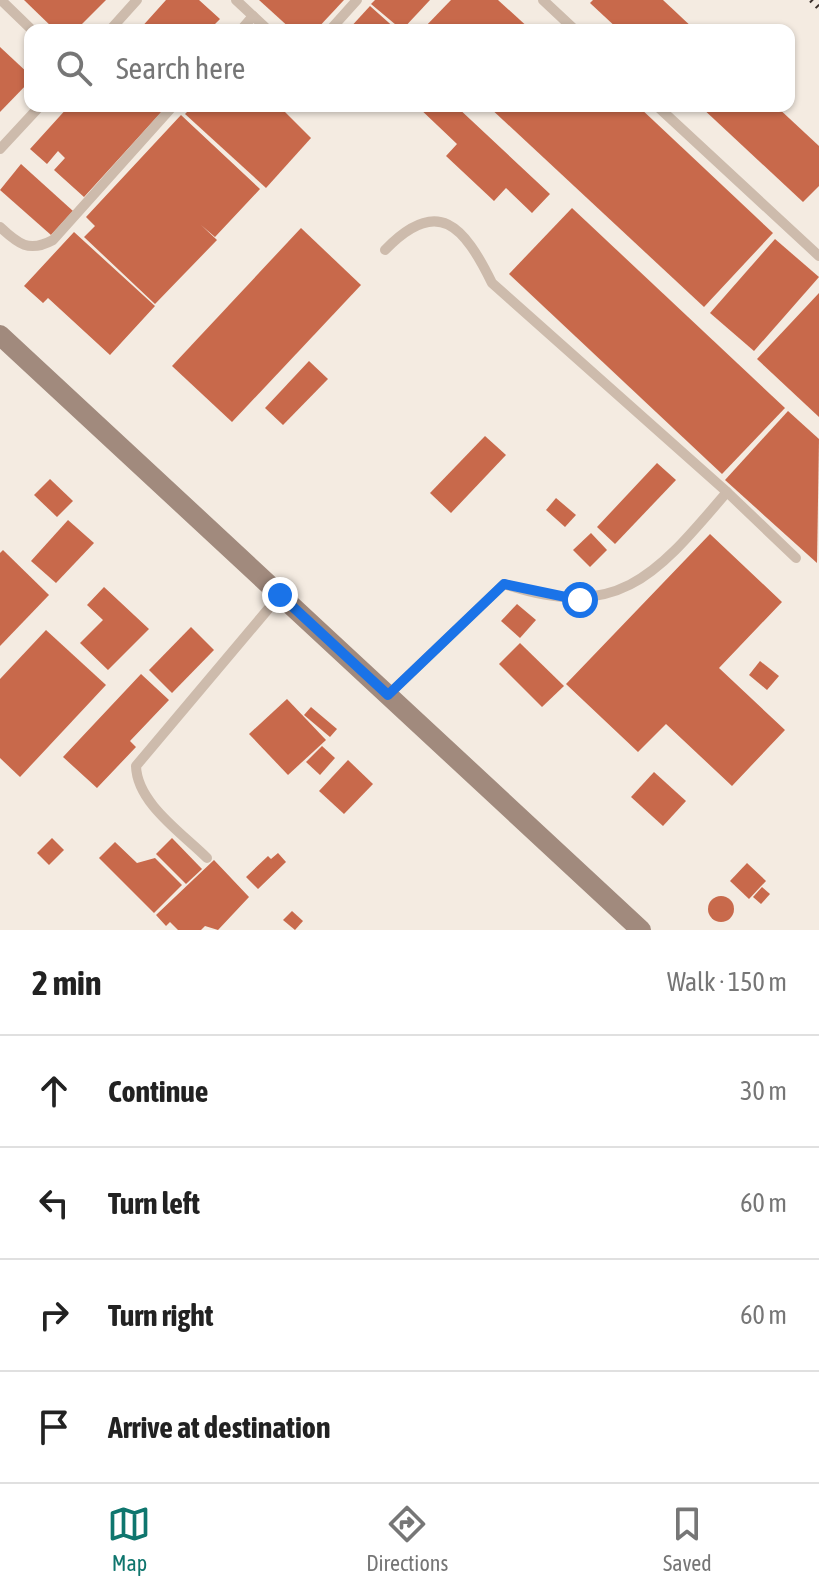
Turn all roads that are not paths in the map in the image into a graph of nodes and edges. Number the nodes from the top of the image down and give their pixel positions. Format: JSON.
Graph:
{"nodes":[{"id":1,"x":1,"y":0,"type":"edge"},
{"id":2,"x":137,"y":0,"type":"edge"},
{"id":3,"x":236,"y":0,"type":"edge"},
{"id":4,"x":357,"y":0,"type":"edge"},
{"id":5,"x":543,"y":0,"type":"edge"},
{"id":6,"x":253,"y":16,"type":"junction"},
{"id":7,"x":26,"y":24,"type":"edge"},
{"id":8,"x":115,"y":24,"type":"edge"},
{"id":9,"x":246,"y":24,"type":"edge"},
{"id":10,"x":262,"y":24,"type":"edge"},
{"id":11,"x":335,"y":24,"type":"edge"},
{"id":12,"x":569,"y":24,"type":"edge"},
{"id":13,"x":34,"y":112,"type":"edge"},
{"id":14,"x":168,"y":112,"type":"edge"},
{"id":15,"x":663,"y":112,"type":"edge"},
{"id":16,"x":0,"y":149,"type":"edge"},
{"id":17,"x":0,"y":227,"type":"edge"},
{"id":18,"x":385,"y":250,"type":"dead end"},
{"id":19,"x":819,"y":256,"type":"edge"},
{"id":20,"x":0,"y":335,"type":"edge"},
{"id":21,"x":727,"y":492,"type":"junction"},
{"id":22,"x":796,"y":558,"type":"dead end"},
{"id":23,"x":280,"y":595,"type":"junction"},
{"id":24,"x":388,"y":695,"type":"junction"},
{"id":25,"x":207,"y":858,"type":"dead end"},
{"id":26,"x":641,"y":930,"type":"edge"}],
"edges":[{"from":1,"to":7,"type":"lane"},
{"from":2,"to":8,"type":"lane"},
{"from":3,"to":6,"type":"lane"},
{"from":4,"to":11,"type":"lane"},
{"from":5,"to":12,"type":"lane"},
{"from":6,"to":9,"type":"lane"},
{"from":6,"to":10,"type":"lane"},
{"from":13,"to":16,"type":"lane"},
{"from":14,"to":17,"type":"lane"},
{"from":15,"to":19,"type":"lane"},
{"from":18,"to":21,"type":"lane"},
{"from":20,"to":23,"type":"street"},
{"from":21,"to":22,"type":"lane"},
{"from":21,"to":24,"type":"lane"},
{"from":23,"to":24,"type":"street"},
{"from":23,"to":25,"type":"lane"},
{"from":24,"to":26,"type":"street"}]}
